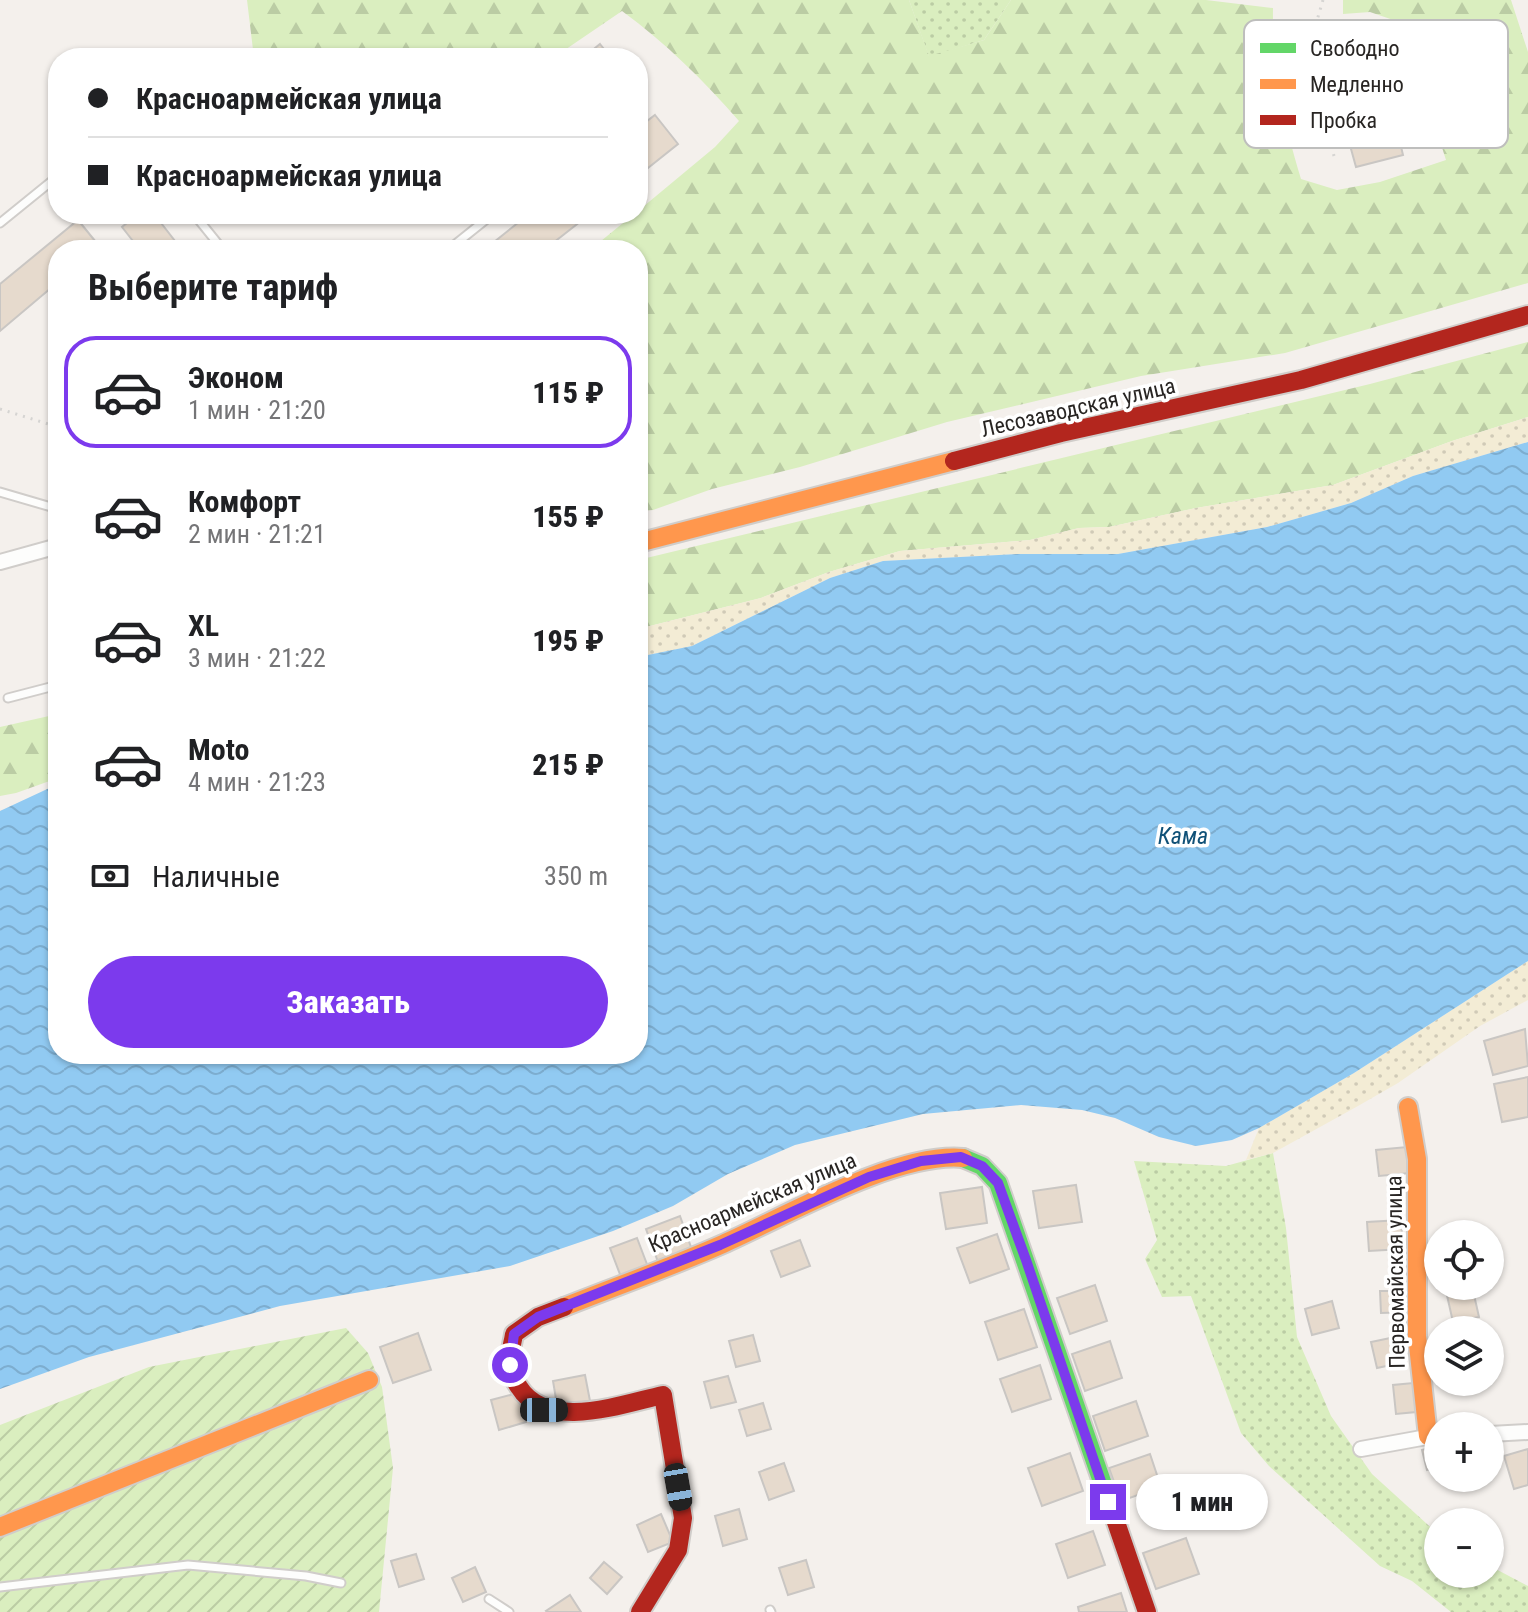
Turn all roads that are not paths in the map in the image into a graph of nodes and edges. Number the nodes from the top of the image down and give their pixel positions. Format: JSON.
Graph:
{"nodes":[{"id":1,"x":48,"y":184,"type":"edge"},
{"id":2,"x":0,"y":223,"type":"edge"},
{"id":3,"x":202,"y":224,"type":"edge"},
{"id":4,"x":480,"y":224,"type":"edge"},
{"id":5,"x":215,"y":240,"type":"edge"},
{"id":6,"x":460,"y":240,"type":"edge"},
{"id":7,"x":1528,"y":315,"type":"edge"},
{"id":8,"x":0,"y":492,"type":"edge"},
{"id":9,"x":48,"y":506,"type":"edge"},
{"id":10,"x":648,"y":540,"type":"edge"},
{"id":11,"x":48,"y":549,"type":"edge"},
{"id":12,"x":0,"y":562,"type":"edge"},
{"id":13,"x":48,"y":688,"type":"edge"},
{"id":14,"x":8,"y":698,"type":"dead end"},
{"id":15,"x":1408,"y":1107,"type":"dead end"},
{"id":16,"x":369,"y":1380,"type":"dead end"},
{"id":17,"x":1429,"y":1412,"type":"edge"},
{"id":18,"x":1528,"y":1432,"type":"edge"},
{"id":19,"x":1504,"y":1433,"type":"edge"},
{"id":20,"x":1424,"y":1438,"type":"edge"},
{"id":21,"x":1361,"y":1449,"type":"dead end"},
{"id":22,"x":0,"y":1527,"type":"edge"},
{"id":23,"x":341,"y":1583,"type":"dead end"},
{"id":24,"x":0,"y":1587,"type":"edge"},
{"id":25,"x":489,"y":1599,"type":"dead end"},
{"id":26,"x":509,"y":1612,"type":"edge"},
{"id":27,"x":640,"y":1612,"type":"edge"},
{"id":28,"x":1147,"y":1612,"type":"edge"}],
"edges":[{"from":1,"to":2,"type":"lane"},
{"from":3,"to":5,"type":"lane"},
{"from":4,"to":6,"type":"lane"},
{"from":7,"to":10,"type":"street","name":"Лесозаводская улица"},
{"from":8,"to":9,"type":"lane"},
{"from":11,"to":12,"type":"street"},
{"from":13,"to":14,"type":"lane"},
{"from":15,"to":17,"type":"street","name":"Первомайская улица"},
{"from":16,"to":22,"type":"street"},
{"from":18,"to":19,"type":"street"},
{"from":20,"to":21,"type":"street","name":"Первомайская улица"},
{"from":23,"to":24,"type":"lane"},
{"from":25,"to":26,"type":"lane"},
{"from":27,"to":28,"type":"street","name":"Красноармейская улица"}]}
